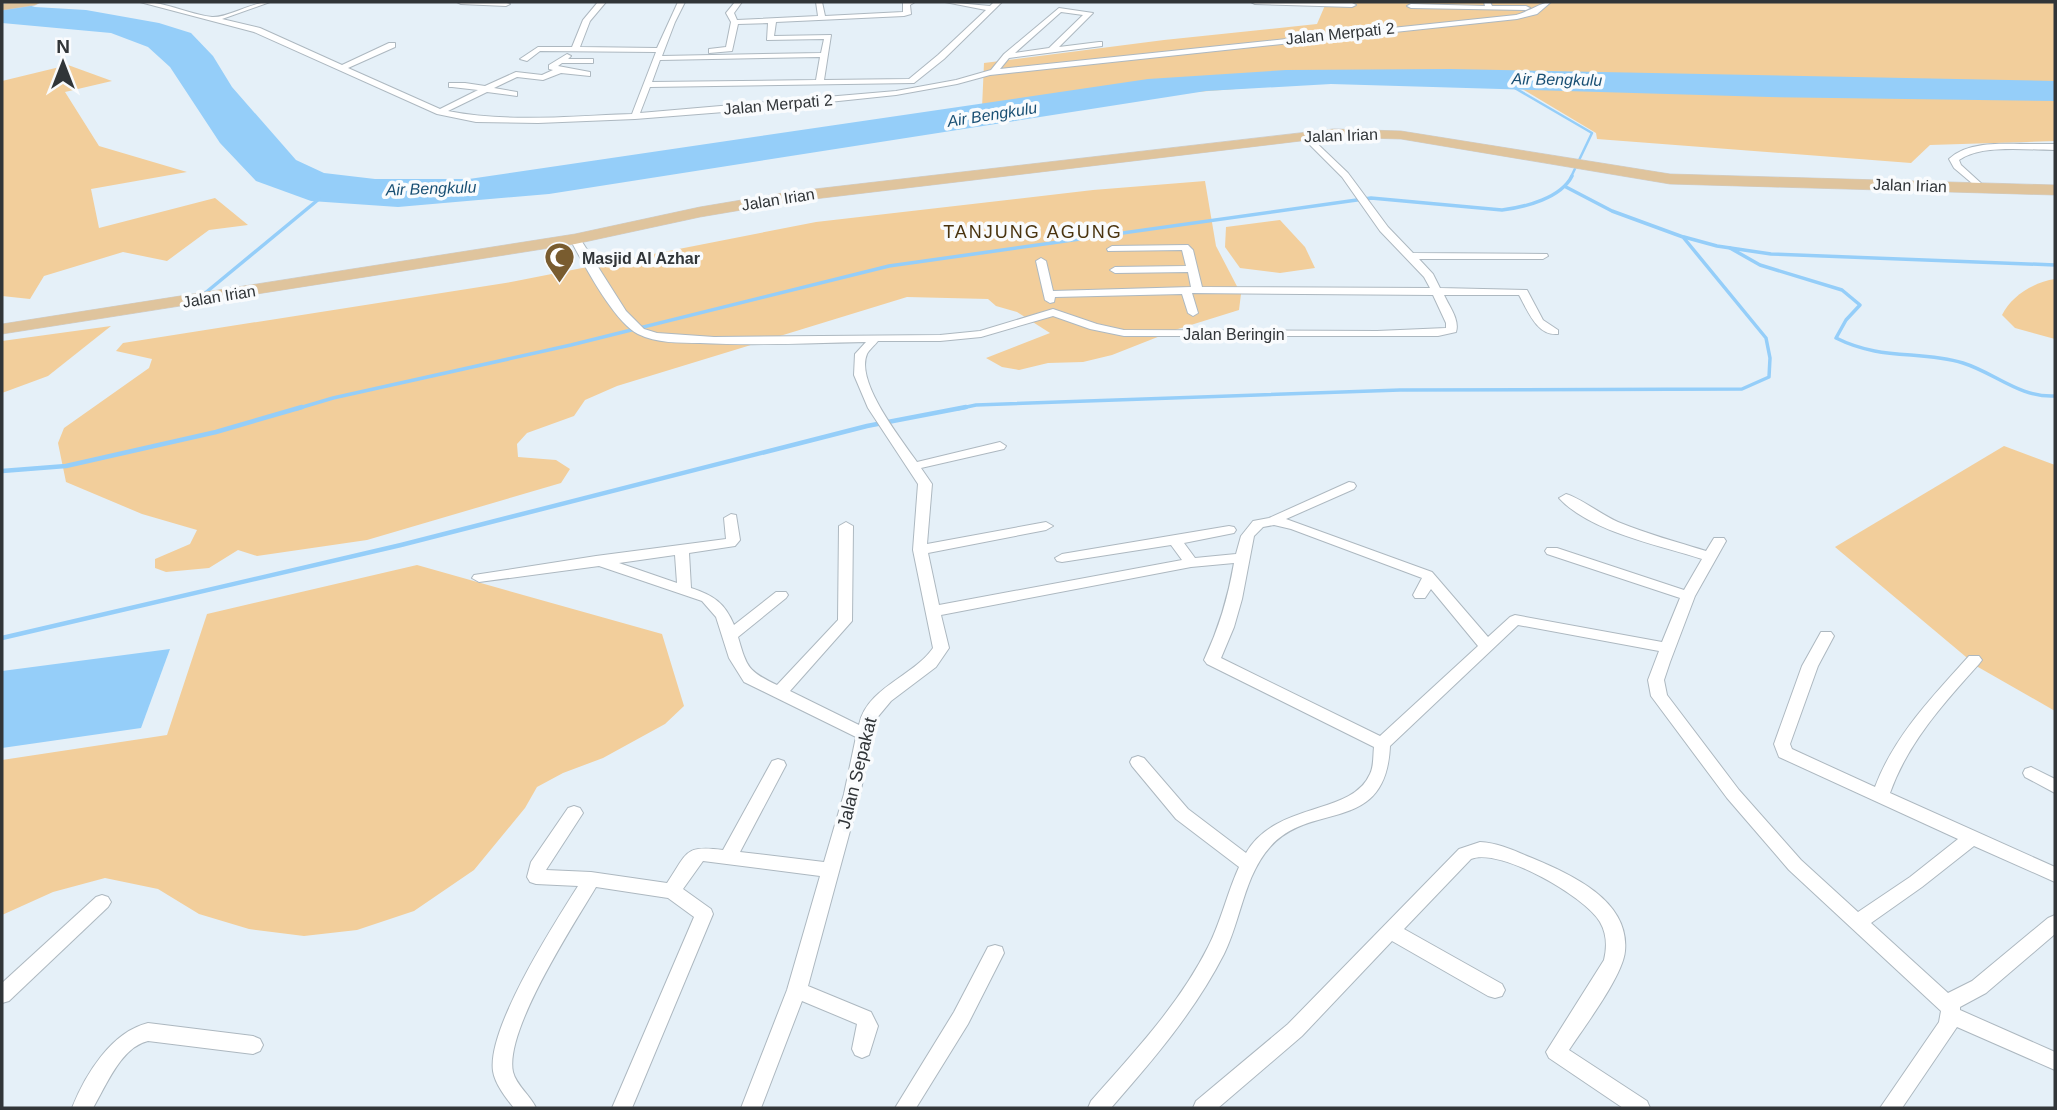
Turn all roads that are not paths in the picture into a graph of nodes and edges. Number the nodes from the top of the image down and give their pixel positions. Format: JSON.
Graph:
{"nodes":[{"id":1,"x":9,"y":2,"type":"edge"},
{"id":2,"x":34,"y":2,"type":"edge"},
{"id":3,"x":144,"y":2,"type":"edge"},
{"id":4,"x":267,"y":2,"type":"edge"},
{"id":5,"x":461,"y":2,"type":"edge"},
{"id":6,"x":602,"y":2,"type":"edge"},
{"id":7,"x":682,"y":2,"type":"edge"},
{"id":8,"x":738,"y":2,"type":"edge"},
{"id":9,"x":819,"y":2,"type":"edge"},
{"id":10,"x":912,"y":2,"type":"edge"},
{"id":11,"x":948,"y":2,"type":"edge"},
{"id":12,"x":998,"y":2,"type":"edge"},
{"id":13,"x":1255,"y":2,"type":"edge"},
{"id":14,"x":1547,"y":2,"type":"edge"},
{"id":15,"x":506,"y":4,"type":"dead end"},
{"id":16,"x":1410,"y":4,"type":"edge"},
{"id":17,"x":2,"y":5,"type":"edge"},
{"id":18,"x":1352,"y":5,"type":"dead end"},
{"id":19,"x":1488,"y":5,"type":"edge"},
{"id":20,"x":988,"y":8,"type":"junction"},
{"id":21,"x":1540,"y":9,"type":"junction"},
{"id":22,"x":216,"y":18,"type":"junction"},
{"id":23,"x":822,"y":18,"type":"junction"},
{"id":24,"x":772,"y":20,"type":"junction"},
{"id":25,"x":735,"y":22,"type":"junction"},
{"id":26,"x":1407,"y":27,"type":"junction"},
{"id":27,"x":1099,"y":44,"type":"dead end"},
{"id":28,"x":392,"y":45,"type":"dead end"},
{"id":29,"x":578,"y":49,"type":"junction"},
{"id":30,"x":1052,"y":50,"type":"junction"},
{"id":31,"x":659,"y":54,"type":"junction"},
{"id":32,"x":825,"y":55,"type":"junction"},
{"id":33,"x":1007,"y":56,"type":"junction"},
{"id":34,"x":524,"y":59,"type":"dead end"},
{"id":35,"x":590,"y":61,"type":"dead end"},
{"id":36,"x":560,"y":65,"type":"junction"},
{"id":37,"x":344,"y":67,"type":"junction"},
{"id":38,"x":993,"y":73,"type":"junction"},
{"id":39,"x":587,"y":74,"type":"dead end"},
{"id":40,"x":911,"y":81,"type":"junction"},
{"id":41,"x":820,"y":82,"type":"junction"},
{"id":42,"x":452,"y":85,"type":"dead end"},
{"id":43,"x":646,"y":85,"type":"junction"},
{"id":44,"x":486,"y":89,"type":"junction"},
{"id":45,"x":896,"y":93,"type":"junction"},
{"id":46,"x":514,"y":94,"type":"dead end"},
{"id":47,"x":440,"y":112,"type":"junction"},
{"id":48,"x":635,"y":116,"type":"junction"},
{"id":49,"x":1305,"y":135,"type":"junction"},
{"id":50,"x":2055,"y":147,"type":"edge"},
{"id":51,"x":1980,"y":187,"type":"junction"},
{"id":52,"x":2055,"y":190,"type":"edge"},
{"id":53,"x":575,"y":239,"type":"junction"},
{"id":54,"x":1112,"y":249,"type":"dead end"},
{"id":55,"x":1411,"y":256,"type":"junction"},
{"id":56,"x":1543,"y":256,"type":"dead end"},
{"id":57,"x":1041,"y":261,"type":"dead end"},
{"id":58,"x":1192,"y":269,"type":"junction"},
{"id":59,"x":1115,"y":270,"type":"dead end"},
{"id":60,"x":1191,"y":290,"type":"junction"},
{"id":61,"x":1439,"y":292,"type":"junction"},
{"id":62,"x":1048,"y":294,"type":"junction"},
{"id":63,"x":1053,"y":312,"type":"junction"},
{"id":64,"x":1193,"y":313,"type":"dead end"},
{"id":65,"x":2,"y":329,"type":"edge"},
{"id":66,"x":1554,"y":332,"type":"dead end"},
{"id":67,"x":875,"y":338,"type":"junction"},
{"id":68,"x":1000,"y":446,"type":"dead end"},
{"id":69,"x":915,"y":466,"type":"junction"},
{"id":70,"x":1349,"y":486,"type":"dead end"},
{"id":71,"x":1566,"y":498,"type":"dead end"},
{"id":72,"x":732,"y":518,"type":"dead end"},
{"id":73,"x":1275,"y":519,"type":"junction"},
{"id":74,"x":846,"y":526,"type":"dead end"},
{"id":75,"x":1046,"y":526,"type":"dead end"},
{"id":76,"x":1228,"y":530,"type":"dead end"},
{"id":77,"x":1175,"y":540,"type":"junction"},
{"id":78,"x":682,"y":548,"type":"junction"},
{"id":79,"x":920,"y":550,"type":"junction"},
{"id":80,"x":1552,"y":551,"type":"dead end"},
{"id":81,"x":1062,"y":558,"type":"dead end"},
{"id":82,"x":1242,"y":558,"type":"junction"},
{"id":83,"x":596,"y":560,"type":"junction"},
{"id":84,"x":1191,"y":563,"type":"junction"},
{"id":85,"x":479,"y":578,"type":"dead end"},
{"id":86,"x":1431,"y":578,"type":"junction"},
{"id":87,"x":684,"y":589,"type":"junction"},
{"id":88,"x":781,"y":595,"type":"dead end"},
{"id":89,"x":1420,"y":595,"type":"dead end"},
{"id":90,"x":1688,"y":596,"type":"junction"},
{"id":91,"x":935,"y":611,"type":"junction"},
{"id":92,"x":731,"y":635,"type":"junction"},
{"id":93,"x":1826,"y":636,"type":"dead end"},
{"id":94,"x":1486,"y":645,"type":"junction"},
{"id":95,"x":1668,"y":648,"type":"junction"},
{"id":96,"x":1974,"y":660,"type":"dead end"},
{"id":97,"x":779,"y":693,"type":"junction"},
{"id":98,"x":864,"y":734,"type":"junction"},
{"id":99,"x":1382,"y":744,"type":"junction"},
{"id":100,"x":1138,"y":762,"type":"dead end"},
{"id":101,"x":778,"y":765,"type":"dead end"},
{"id":102,"x":2031,"y":773,"type":"dead end"},
{"id":103,"x":2055,"y":787,"type":"edge"},
{"id":104,"x":1880,"y":797,"type":"junction"},
{"id":105,"x":574,"y":813,"type":"dead end"},
{"id":106,"x":1970,"y":839,"type":"junction"},
{"id":107,"x":728,"y":858,"type":"junction"},
{"id":108,"x":1249,"y":865,"type":"junction"},
{"id":109,"x":832,"y":870,"type":"junction"},
{"id":110,"x":2055,"y":875,"type":"edge"},
{"id":111,"x":591,"y":879,"type":"junction"},
{"id":112,"x":672,"y":891,"type":"junction"},
{"id":113,"x":102,"y":902,"type":"dead end"},
{"id":114,"x":1856,"y":923,"type":"junction"},
{"id":115,"x":2055,"y":923,"type":"edge"},
{"id":116,"x":1392,"y":932,"type":"junction"},
{"id":117,"x":995,"y":953,"type":"dead end"},
{"id":118,"x":797,"y":990,"type":"junction"},
{"id":119,"x":1495,"y":990,"type":"dead end"},
{"id":120,"x":2,"y":995,"type":"edge"},
{"id":121,"x":1949,"y":1009,"type":"junction"},
{"id":122,"x":253,"y":1045,"type":"dead end"},
{"id":123,"x":862,"y":1049,"type":"dead end"},
{"id":124,"x":2055,"y":1061,"type":"edge"},
{"id":125,"x":82,"y":1108,"type":"edge"},
{"id":126,"x":526,"y":1108,"type":"edge"},
{"id":127,"x":622,"y":1108,"type":"edge"},
{"id":128,"x":751,"y":1108,"type":"edge"},
{"id":129,"x":905,"y":1108,"type":"edge"},
{"id":130,"x":1098,"y":1108,"type":"edge"},
{"id":131,"x":1203,"y":1108,"type":"edge"},
{"id":132,"x":1640,"y":1108,"type":"edge"},
{"id":133,"x":1890,"y":1108,"type":"edge"}],
"edges":[{"from":1,"to":17,"type":"main road"},
{"from":2,"to":17,"type":"main road"},
{"from":3,"to":22,"type":"street","name":"Jalan Merpati 2"},
{"from":4,"to":22,"type":"street"},
{"from":5,"to":15,"type":"street"},
{"from":6,"to":29,"type":"street"},
{"from":7,"to":31,"type":"street"},
{"from":8,"to":25,"type":"street"},
{"from":9,"to":23,"type":"street"},
{"from":10,"to":23,"type":"street"},
{"from":11,"to":20,"type":"street"},
{"from":12,"to":20,"type":"street"},
{"from":13,"to":18,"type":"street"},
{"from":14,"to":21,"type":"street"},
{"from":16,"to":19,"type":"street"},
{"from":16,"to":26,"type":"street"},
{"from":19,"to":21,"type":"street"},
{"from":20,"to":40,"type":"street"},
{"from":21,"to":26,"type":"street","name":"Jalan Merpati 2"},
{"from":22,"to":37,"type":"street","name":"Jalan Merpati 2"},
{"from":23,"to":24,"type":"street"},
{"from":24,"to":25,"type":"street"},
{"from":24,"to":32,"type":"street"},
{"from":25,"to":31,"type":"street"},
{"from":26,"to":38,"type":"street","name":"Jalan Merpati 2"},
{"from":27,"to":30,"type":"street"},
{"from":28,"to":37,"type":"street"},
{"from":29,"to":31,"type":"street"},
{"from":29,"to":34,"type":"street"},
{"from":29,"to":36,"type":"street"},
{"from":30,"to":33,"type":"street"},
{"from":30,"to":33,"type":"street"},
{"from":31,"to":32,"type":"street"},
{"from":31,"to":43,"type":"street"},
{"from":32,"to":41,"type":"street"},
{"from":33,"to":38,"type":"street"},
{"from":35,"to":36,"type":"street"},
{"from":36,"to":39,"type":"street"},
{"from":36,"to":44,"type":"street"},
{"from":37,"to":47,"type":"street","name":"Jalan Merpati 2"},
{"from":38,"to":45,"type":"street","name":"Jalan Merpati 2"},
{"from":40,"to":41,"type":"street"},
{"from":40,"to":45,"type":"street"},
{"from":41,"to":43,"type":"street"},
{"from":42,"to":44,"type":"street"},
{"from":43,"to":48,"type":"street"},
{"from":44,"to":46,"type":"street"},
{"from":44,"to":47,"type":"street"},
{"from":45,"to":48,"type":"street","name":"Jalan Merpati 2"},
{"from":47,"to":48,"type":"street","name":"Jalan Merpati 2"},
{"from":49,"to":51,"type":"main road","name":"Jalan Irian"},
{"from":49,"to":53,"type":"main road","name":"Jalan Irian"},
{"from":49,"to":55,"type":"street","name":"Jalan Beringin"},
{"from":50,"to":51,"type":"street"},
{"from":51,"to":52,"type":"main road","name":"Jalan Irian"},
{"from":53,"to":65,"type":"main road","name":"Jalan Irian"},
{"from":53,"to":67,"type":"street"},
{"from":54,"to":58,"type":"street"},
{"from":55,"to":56,"type":"street"},
{"from":55,"to":61,"type":"street","name":"Jalan Beringin"},
{"from":57,"to":62,"type":"street"},
{"from":58,"to":59,"type":"street"},
{"from":58,"to":60,"type":"street"},
{"from":60,"to":61,"type":"street"},
{"from":60,"to":62,"type":"street"},
{"from":60,"to":64,"type":"street"},
{"from":61,"to":63,"type":"street","name":"Jalan Beringin"},
{"from":61,"to":66,"type":"street"},
{"from":62,"to":63,"type":"street"},
{"from":63,"to":67,"type":"street"},
{"from":67,"to":69,"type":"street","name":"Jalan Sepakat"},
{"from":68,"to":69,"type":"street"},
{"from":69,"to":79,"type":"street","name":"Jalan Sepakat"},
{"from":70,"to":73,"type":"street"},
{"from":71,"to":90,"type":"street"},
{"from":72,"to":78,"type":"street"},
{"from":73,"to":82,"type":"street"},
{"from":73,"to":86,"type":"street"},
{"from":74,"to":97,"type":"street"},
{"from":75,"to":79,"type":"street"},
{"from":76,"to":77,"type":"street"},
{"from":77,"to":81,"type":"street"},
{"from":77,"to":84,"type":"street"},
{"from":78,"to":83,"type":"street"},
{"from":78,"to":87,"type":"street"},
{"from":79,"to":91,"type":"street","name":"Jalan Sepakat"},
{"from":80,"to":90,"type":"street"},
{"from":82,"to":84,"type":"street"},
{"from":82,"to":99,"type":"street"},
{"from":83,"to":85,"type":"street"},
{"from":83,"to":87,"type":"street"},
{"from":84,"to":91,"type":"street"},
{"from":86,"to":89,"type":"street"},
{"from":86,"to":94,"type":"street"},
{"from":87,"to":92,"type":"street"},
{"from":88,"to":92,"type":"street"},
{"from":90,"to":95,"type":"street"},
{"from":91,"to":98,"type":"street","name":"Jalan Sepakat"},
{"from":92,"to":97,"type":"street"},
{"from":93,"to":104,"type":"street"},
{"from":94,"to":95,"type":"street"},
{"from":94,"to":99,"type":"street"},
{"from":95,"to":114,"type":"street"},
{"from":96,"to":104,"type":"street"},
{"from":97,"to":98,"type":"street"},
{"from":98,"to":109,"type":"street","name":"Jalan Sepakat"},
{"from":99,"to":108,"type":"street"},
{"from":100,"to":108,"type":"street"},
{"from":101,"to":107,"type":"street"},
{"from":102,"to":103,"type":"street"},
{"from":104,"to":106,"type":"street"},
{"from":105,"to":111,"type":"street"},
{"from":106,"to":110,"type":"street"},
{"from":106,"to":114,"type":"street"},
{"from":107,"to":109,"type":"street"},
{"from":107,"to":112,"type":"street"},
{"from":108,"to":130,"type":"street"},
{"from":109,"to":118,"type":"street","name":"Jalan Sepakat"},
{"from":111,"to":112,"type":"street"},
{"from":111,"to":126,"type":"street"},
{"from":112,"to":127,"type":"street"},
{"from":113,"to":120,"type":"street"},
{"from":114,"to":121,"type":"street"},
{"from":115,"to":121,"type":"street"},
{"from":116,"to":119,"type":"street"},
{"from":116,"to":131,"type":"street"},
{"from":116,"to":132,"type":"street"},
{"from":117,"to":129,"type":"street"},
{"from":118,"to":123,"type":"street"},
{"from":118,"to":128,"type":"street","name":"Jalan Sepakat"},
{"from":121,"to":124,"type":"street"},
{"from":121,"to":133,"type":"street"},
{"from":122,"to":125,"type":"street"}]}
